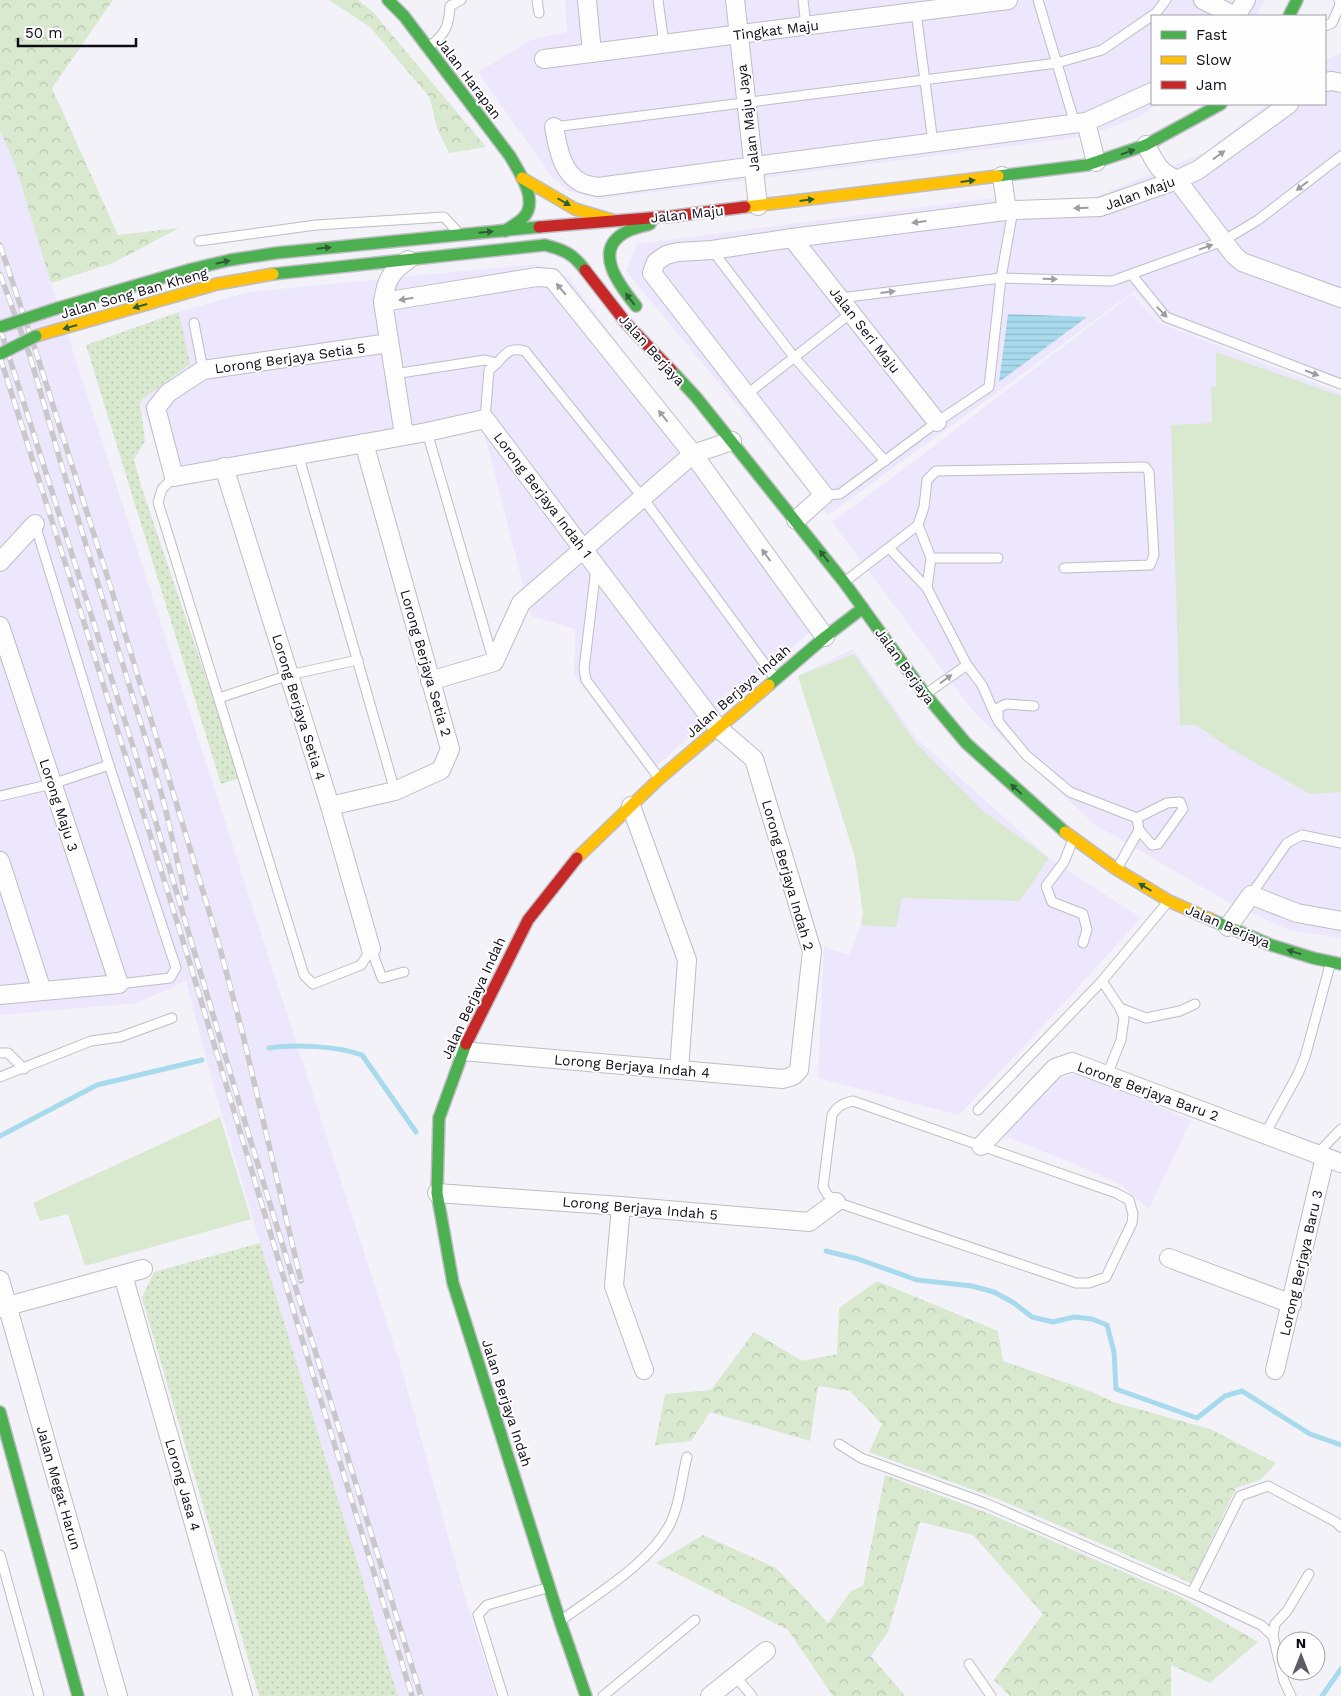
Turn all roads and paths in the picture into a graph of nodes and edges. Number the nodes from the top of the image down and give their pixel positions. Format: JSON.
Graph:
{"nodes":[{"id":1,"x":388,"y":0,"type":"edge"},
{"id":2,"x":461,"y":0,"type":"edge"},
{"id":3,"x":537,"y":0,"type":"edge"},
{"id":4,"x":587,"y":0,"type":"edge"},
{"id":5,"x":658,"y":0,"type":"edge"},
{"id":6,"x":735,"y":0,"type":"edge"},
{"id":7,"x":803,"y":0,"type":"edge"},
{"id":8,"x":1008,"y":0,"type":"edge"},
{"id":9,"x":1038,"y":0,"type":"edge"},
{"id":10,"x":1166,"y":0,"type":"edge"},
{"id":11,"x":1204,"y":0,"type":"edge"},
{"id":12,"x":1246,"y":0,"type":"edge"},
{"id":13,"x":1297,"y":0,"type":"edge"},
{"id":14,"x":1339,"y":0,"type":"edge"},
{"id":15,"x":962,"y":3,"type":"edge"},
{"id":16,"x":877,"y":8,"type":"edge"},
{"id":17,"x":916,"y":12,"type":"junction"},
{"id":18,"x":539,"y":13,"type":"dead end"},
{"id":19,"x":1153,"y":15,"type":"edge"},
{"id":20,"x":1234,"y":15,"type":"edge"},
{"id":21,"x":1237,"y":15,"type":"edge"},
{"id":22,"x":1293,"y":15,"type":"edge"},
{"id":23,"x":1151,"y":16,"type":"edge"},
{"id":24,"x":806,"y":26,"type":"junction"},
{"id":25,"x":1326,"y":26,"type":"edge"},
{"id":26,"x":739,"y":34,"type":"junction"},
{"id":27,"x":664,"y":44,"type":"junction"},
{"id":28,"x":428,"y":48,"type":"junction"},
{"id":29,"x":592,"y":53,"type":"junction"},
{"id":30,"x":544,"y":60,"type":"dead end"},
{"id":31,"x":1057,"y":63,"type":"junction"},
{"id":32,"x":925,"y":81,"type":"junction"},
{"id":33,"x":1326,"y":82,"type":"edge"},
{"id":34,"x":1341,"y":83,"type":"edge"},
{"id":35,"x":1151,"y":92,"type":"edge"},
{"id":36,"x":746,"y":103,"type":"junction"},
{"id":37,"x":1219,"y":105,"type":"edge"},
{"id":38,"x":1288,"y":105,"type":"edge"},
{"id":39,"x":1081,"y":123,"type":"junction"},
{"id":40,"x":554,"y":127,"type":"joint"},
{"id":41,"x":932,"y":143,"type":"junction"},
{"id":42,"x":1146,"y":145,"type":"junction"},
{"id":43,"x":1341,"y":156,"type":"edge"},
{"id":44,"x":1096,"y":162,"type":"junction"},
{"id":45,"x":754,"y":166,"type":"junction"},
{"id":46,"x":1002,"y":176,"type":"junction"},
{"id":47,"x":522,"y":178,"type":"junction"},
{"id":48,"x":1177,"y":180,"type":"junction"},
{"id":49,"x":758,"y":206,"type":"junction"},
{"id":50,"x":1010,"y":210,"type":"junction"},
{"id":51,"x":674,"y":216,"type":"junction"},
{"id":52,"x":613,"y":220,"type":"junction"},
{"id":53,"x":505,"y":231,"type":"junction"},
{"id":54,"x":459,"y":234,"type":"junction"},
{"id":55,"x":792,"y":238,"type":"junction"},
{"id":56,"x":1223,"y":241,"type":"junction"},
{"id":57,"x":199,"y":242,"type":"dead end"},
{"id":58,"x":712,"y":250,"type":"junction"},
{"id":59,"x":276,"y":253,"type":"joint"},
{"id":60,"x":408,"y":259,"type":"junction"},
{"id":61,"x":1132,"y":275,"type":"junction"},
{"id":62,"x":1001,"y":278,"type":"junction"},
{"id":63,"x":840,"y":298,"type":"junction"},
{"id":64,"x":1341,"y":298,"type":"edge"},
{"id":65,"x":383,"y":302,"type":"junction"},
{"id":66,"x":642,"y":313,"type":"dead end"},
{"id":67,"x":851,"y":313,"type":"junction"},
{"id":68,"x":194,"y":323,"type":"dead end"},
{"id":69,"x":0,"y":327,"type":"edge"},
{"id":70,"x":36,"y":336,"type":"junction"},
{"id":71,"x":389,"y":343,"type":"junction"},
{"id":72,"x":661,"y":344,"type":"dead end"},
{"id":73,"x":0,"y":347,"type":"edge"},
{"id":74,"x":0,"y":354,"type":"edge"},
{"id":75,"x":794,"y":357,"type":"junction"},
{"id":76,"x":497,"y":363,"type":"junction"},
{"id":77,"x":203,"y":370,"type":"junction"},
{"id":78,"x":394,"y":374,"type":"junction"},
{"id":79,"x":1341,"y":384,"type":"edge"},
{"id":80,"x":746,"y":395,"type":"junction"},
{"id":81,"x":696,"y":398,"type":"junction"},
{"id":82,"x":485,"y":419,"type":"junction"},
{"id":83,"x":937,"y":422,"type":"junction"},
{"id":84,"x":427,"y":432,"type":"junction"},
{"id":85,"x":404,"y":436,"type":"junction"},
{"id":86,"x":732,"y":441,"type":"junction"},
{"id":87,"x":364,"y":443,"type":"junction"},
{"id":88,"x":298,"y":454,"type":"junction"},
{"id":89,"x":693,"y":454,"type":"junction"},
{"id":90,"x":885,"y":461,"type":"junction"},
{"id":91,"x":224,"y":467,"type":"junction"},
{"id":92,"x":174,"y":476,"type":"junction"},
{"id":93,"x":824,"y":495,"type":"junction"},
{"id":94,"x":643,"y":498,"type":"junction"},
{"id":95,"x":796,"y":520,"type":"junction"},
{"id":96,"x":34,"y":524,"type":"joint"},
{"id":97,"x":918,"y":525,"type":"junction"},
{"id":98,"x":888,"y":548,"type":"junction"},
{"id":99,"x":584,"y":549,"type":"junction"},
{"id":100,"x":931,"y":558,"type":"junction"},
{"id":101,"x":998,"y":558,"type":"dead end"},
{"id":102,"x":0,"y":562,"type":"edge"},
{"id":103,"x":596,"y":566,"type":"junction"},
{"id":104,"x":1064,"y":568,"type":"dead end"},
{"id":105,"x":844,"y":582,"type":"junction"},
{"id":106,"x":926,"y":588,"type":"junction"},
{"id":107,"x":864,"y":608,"type":"junction"},
{"id":108,"x":0,"y":626,"type":"edge"},
{"id":109,"x":825,"y":637,"type":"junction"},
{"id":110,"x":358,"y":660,"type":"junction"},
{"id":111,"x":494,"y":662,"type":"junction"},
{"id":112,"x":967,"y":664,"type":"junction"},
{"id":113,"x":289,"y":676,"type":"junction"},
{"id":114,"x":775,"y":679,"type":"junction"},
{"id":115,"x":430,"y":681,"type":"junction"},
{"id":116,"x":925,"y":694,"type":"junction"},
{"id":117,"x":219,"y":698,"type":"junction"},
{"id":118,"x":1034,"y":706,"type":"dead end"},
{"id":119,"x":998,"y":721,"type":"junction"},
{"id":120,"x":718,"y":728,"type":"junction"},
{"id":121,"x":109,"y":765,"type":"junction"},
{"id":122,"x":659,"y":779,"type":"junction"},
{"id":123,"x":52,"y":784,"type":"junction"},
{"id":124,"x":395,"y":791,"type":"junction"},
{"id":125,"x":0,"y":796,"type":"edge"},
{"id":126,"x":330,"y":806,"type":"junction"},
{"id":127,"x":631,"y":806,"type":"junction"},
{"id":128,"x":1137,"y":818,"type":"junction"},
{"id":129,"x":1139,"y":830,"type":"junction"},
{"id":130,"x":1073,"y":839,"type":"junction"},
{"id":131,"x":1341,"y":843,"type":"edge"},
{"id":132,"x":0,"y":864,"type":"edge"},
{"id":133,"x":1116,"y":869,"type":"junction"},
{"id":134,"x":1251,"y":895,"type":"junction"},
{"id":135,"x":1169,"y":901,"type":"junction"},
{"id":136,"x":1341,"y":921,"type":"edge"},
{"id":137,"x":1228,"y":927,"type":"junction"},
{"id":138,"x":1083,"y":943,"type":"dead end"},
{"id":139,"x":371,"y":949,"type":"junction"},
{"id":140,"x":1336,"y":963,"type":"edge"},
{"id":141,"x":404,"y":972,"type":"dead end"},
{"id":142,"x":1102,"y":982,"type":"junction"},
{"id":143,"x":119,"y":984,"type":"junction"},
{"id":144,"x":42,"y":991,"type":"junction"},
{"id":145,"x":0,"y":995,"type":"edge"},
{"id":146,"x":1196,"y":1004,"type":"dead end"},
{"id":147,"x":1120,"y":1008,"type":"junction"},
{"id":148,"x":172,"y":1018,"type":"dead end"},
{"id":149,"x":462,"y":1051,"type":"junction"},
{"id":150,"x":0,"y":1053,"type":"edge"},
{"id":151,"x":24,"y":1069,"type":"junction"},
{"id":152,"x":679,"y":1070,"type":"junction"},
{"id":153,"x":799,"y":1070,"type":"joint"},
{"id":154,"x":1107,"y":1075,"type":"junction"},
{"id":155,"x":0,"y":1077,"type":"edge"},
{"id":156,"x":978,"y":1110,"type":"dead end"},
{"id":157,"x":1341,"y":1129,"type":"edge"},
{"id":158,"x":1265,"y":1134,"type":"junction"},
{"id":159,"x":981,"y":1146,"type":"junction"},
{"id":160,"x":1328,"y":1158,"type":"edge"},
{"id":161,"x":437,"y":1193,"type":"junction"},
{"id":162,"x":836,"y":1202,"type":"junction"},
{"id":163,"x":621,"y":1206,"type":"junction"},
{"id":164,"x":1169,"y":1258,"type":"dead end"},
{"id":165,"x":143,"y":1269,"type":"dead end"},
{"id":166,"x":123,"y":1274,"type":"junction"},
{"id":167,"x":0,"y":1280,"type":"edge"},
{"id":168,"x":1292,"y":1304,"type":"junction"},
{"id":169,"x":4,"y":1307,"type":"edge"},
{"id":170,"x":644,"y":1370,"type":"dead end"},
{"id":171,"x":1276,"y":1370,"type":"dead end"},
{"id":172,"x":0,"y":1412,"type":"edge"},
{"id":173,"x":839,"y":1444,"type":"dead end"},
{"id":174,"x":687,"y":1456,"type":"dead end"},
{"id":175,"x":1341,"y":1527,"type":"edge"},
{"id":176,"x":0,"y":1555,"type":"edge"},
{"id":177,"x":1309,"y":1574,"type":"dead end"},
{"id":178,"x":550,"y":1587,"type":"junction"},
{"id":179,"x":1192,"y":1593,"type":"junction"},
{"id":180,"x":695,"y":1620,"type":"dead end"},
{"id":181,"x":560,"y":1621,"type":"junction"},
{"id":182,"x":1273,"y":1636,"type":"junction"},
{"id":183,"x":766,"y":1651,"type":"dead end"},
{"id":184,"x":969,"y":1664,"type":"dead end"},
{"id":185,"x":735,"y":1676,"type":"junction"},
{"id":186,"x":39,"y":1696,"type":"edge"},
{"id":187,"x":78,"y":1696,"type":"edge"},
{"id":188,"x":118,"y":1696,"type":"edge"},
{"id":189,"x":244,"y":1696,"type":"edge"},
{"id":190,"x":502,"y":1696,"type":"edge"},
{"id":191,"x":586,"y":1696,"type":"edge"},
{"id":192,"x":603,"y":1696,"type":"edge"},
{"id":193,"x":710,"y":1696,"type":"edge"},
{"id":194,"x":752,"y":1696,"type":"edge"},
{"id":195,"x":991,"y":1696,"type":"edge"},
{"id":196,"x":1291,"y":1696,"type":"edge"}],
"edges":[{"from":1,"to":28,"type":"main road","name":"Jalan Harapan"},
{"from":2,"to":28,"type":"lane"},
{"from":3,"to":18,"type":"lane"},
{"from":4,"to":29,"type":"street"},
{"from":5,"to":27,"type":"lane"},
{"from":6,"to":26,"type":"street","name":"Jalan Maju Jaya"},
{"from":7,"to":24,"type":"lane"},
{"from":8,"to":15,"type":"street","name":"Tingkat Maju"},
{"from":9,"to":31,"type":"lane"},
{"from":10,"to":19,"type":"lane"},
{"from":11,"to":20,"type":"street"},
{"from":12,"to":21,"type":"street"},
{"from":13,"to":22,"type":"main road"},
{"from":14,"to":25,"type":"lane"},
{"from":15,"to":17,"type":"street","name":"Tingkat Maju"},
{"from":16,"to":17,"type":"street","name":"Tingkat Maju"},
{"from":16,"to":24,"type":"street","name":"Tingkat Maju"},
{"from":17,"to":32,"type":"lane"},
{"from":23,"to":31,"type":"lane"},
{"from":24,"to":26,"type":"street","name":"Tingkat Maju"},
{"from":26,"to":27,"type":"street","name":"Tingkat Maju"},
{"from":26,"to":36,"type":"street","name":"Jalan Maju Jaya"},
{"from":27,"to":29,"type":"street","name":"Tingkat Maju"},
{"from":28,"to":47,"type":"main road","name":"Jalan Harapan"},
{"from":29,"to":30,"type":"street","name":"Tingkat Maju"},
{"from":31,"to":32,"type":"lane"},
{"from":31,"to":39,"type":"lane"},
{"from":32,"to":36,"type":"lane"},
{"from":32,"to":41,"type":"lane"},
{"from":33,"to":34,"type":"street"},
{"from":35,"to":39,"type":"street"},
{"from":36,"to":40,"type":"lane"},
{"from":36,"to":45,"type":"street","name":"Jalan Maju Jaya"},
{"from":37,"to":42,"type":"main road","name":"Jalan Maju"},
{"from":48,"to":38,"type":"street","name":"Jalan Maju","one_way":true},
{"from":39,"to":41,"type":"street"},
{"from":39,"to":44,"type":"street"},
{"from":40,"to":45,"type":"street"},
{"from":41,"to":45,"type":"street"},
{"from":44,"to":42,"type":"main road","name":"Jalan Maju","one_way":true},
{"from":42,"to":48,"type":"street"},
{"from":43,"to":56,"type":"lane","one_way":true},
{"from":44,"to":46,"type":"main road","name":"Jalan Maju"},
{"from":45,"to":49,"type":"street","name":"Jalan Maju Jaya"},
{"from":49,"to":46,"type":"main road","name":"Jalan Maju","one_way":true},
{"from":46,"to":50,"type":"street"},
{"from":47,"to":52,"type":"main road","one_way":true},
{"from":47,"to":53,"type":"main road","name":"Jalan Harapan"},
{"from":48,"to":50,"type":"street","name":"Jalan Maju","one_way":true},
{"from":48,"to":56,"type":"street"},
{"from":49,"to":51,"type":"main road","name":"Jalan Maju"},
{"from":50,"to":55,"type":"street","name":"Jalan Maju","one_way":true},
{"from":50,"to":62,"type":"lane"},
{"from":51,"to":52,"type":"main road","name":"Jalan Maju"},
{"from":66,"to":51,"type":"main road","one_way":true},
{"from":52,"to":53,"type":"main road","name":"Jalan Maju"},
{"from":54,"to":53,"type":"main road","name":"Jalan Maju","one_way":true},
{"from":54,"to":57,"type":"lane"},
{"from":59,"to":54,"type":"main road","name":"Jalan Maju","one_way":true},
{"from":55,"to":58,"type":"street","name":"Jalan Maju"},
{"from":55,"to":63,"type":"street","name":"Jalan Seri Maju"},
{"from":61,"to":56,"type":"lane","one_way":true},
{"from":56,"to":64,"type":"street"},
{"from":58,"to":75,"type":"lane"},
{"from":58,"to":80,"type":"street","name":"Jalan Maju"},
{"from":69,"to":59,"type":"main road","name":"Jalan Song Ban Kheng","one_way":true,"bridge":true},
{"from":60,"to":65,"type":"street"},
{"from":60,"to":70,"type":"main road","name":"Jalan Song Ban Kheng","one_way":true},
{"from":60,"to":81,"type":"main road","name":"Jalan Berjaya"},
{"from":62,"to":61,"type":"lane","one_way":true},
{"from":61,"to":79,"type":"lane","one_way":true},
{"from":63,"to":62,"type":"lane","one_way":true},
{"from":62,"to":83,"type":"lane"},
{"from":63,"to":67,"type":"street","name":"Jalan Seri Maju"},
{"from":65,"to":71,"type":"street"},
{"from":89,"to":65,"type":"street","one_way":true},
{"from":67,"to":75,"type":"lane"},
{"from":67,"to":83,"type":"street","name":"Jalan Seri Maju"},
{"from":68,"to":77,"type":"lane"},
{"from":70,"to":73,"type":"main road","name":"Jalan Song Ban Kheng","bridge":true},
{"from":70,"to":74,"type":"main road","bridge":true},
{"from":71,"to":77,"type":"street","name":"Lorong Berjaya Setia 5"},
{"from":71,"to":78,"type":"street"},
{"from":72,"to":81,"type":"main road"},
{"from":75,"to":80,"type":"lane"},
{"from":75,"to":90,"type":"lane"},
{"from":76,"to":78,"type":"lane"},
{"from":76,"to":82,"type":"lane"},
{"from":76,"to":94,"type":"lane"},
{"from":77,"to":92,"type":"street","name":"Lorong Berjaya Setia 5"},
{"from":78,"to":85,"type":"street"},
{"from":80,"to":93,"type":"street"},
{"from":81,"to":86,"type":"main road","name":"Jalan Berjaya"},
{"from":82,"to":84,"type":"street","name":"Lorong Berjaya Indah 1"},
{"from":82,"to":99,"type":"street","name":"Lorong Berjaya Indah 1"},
{"from":83,"to":90,"type":"lane"},
{"from":84,"to":85,"type":"street","name":"Lorong Berjaya Indah 1"},
{"from":84,"to":111,"type":"lane"},
{"from":85,"to":87,"type":"street","name":"Lorong Berjaya Indah 1"},
{"from":86,"to":89,"type":"street"},
{"from":86,"to":95,"type":"main road","name":"Jalan Berjaya"},
{"from":87,"to":88,"type":"street","name":"Lorong Berjaya Indah 1"},
{"from":87,"to":115,"type":"street","name":"Lorong Berjaya Setia 2"},
{"from":88,"to":91,"type":"street","name":"Lorong Berjaya Indah 1"},
{"from":88,"to":110,"type":"lane"},
{"from":89,"to":94,"type":"street"},
{"from":109,"to":89,"type":"street","one_way":true},
{"from":90,"to":93,"type":"lane"},
{"from":91,"to":92,"type":"street","name":"Lorong Berjaya Indah 1"},
{"from":91,"to":113,"type":"street","name":"Lorong Berjaya Setia 4"},
{"from":92,"to":117,"type":"lane"},
{"from":93,"to":95,"type":"street"},
{"from":94,"to":99,"type":"street"},
{"from":94,"to":114,"type":"lane"},
{"from":105,"to":95,"type":"main road","name":"Jalan Berjaya","one_way":true},
{"from":96,"to":102,"type":"street"},
{"from":96,"to":121,"type":"lane"},
{"from":97,"to":98,"type":"lane"},
{"from":97,"to":100,"type":"lane"},
{"from":97,"to":104,"type":"lane"},
{"from":98,"to":105,"type":"lane"},
{"from":98,"to":106,"type":"lane"},
{"from":99,"to":103,"type":"street","name":"Lorong Berjaya Indah 1"},
{"from":99,"to":111,"type":"street"},
{"from":100,"to":101,"type":"lane"},
{"from":100,"to":106,"type":"lane"},
{"from":103,"to":120,"type":"street","name":"Lorong Berjaya Indah 1"},
{"from":103,"to":122,"type":"lane"},
{"from":105,"to":107,"type":"main road","name":"Jalan Berjaya"},
{"from":106,"to":112,"type":"lane"},
{"from":107,"to":109,"type":"main road","name":"Jalan Berjaya Indah"},
{"from":107,"to":116,"type":"main road","name":"Jalan Berjaya"},
{"from":108,"to":123,"type":"street","name":"Lorong Maju 3"},
{"from":109,"to":114,"type":"main road","name":"Jalan Berjaya Indah"},
{"from":110,"to":113,"type":"lane"},
{"from":110,"to":124,"type":"lane"},
{"from":111,"to":115,"type":"street"},
{"from":116,"to":112,"type":"lane","one_way":true},
{"from":112,"to":119,"type":"lane"},
{"from":113,"to":117,"type":"lane"},
{"from":113,"to":126,"type":"street","name":"Lorong Berjaya Setia 4"},
{"from":114,"to":120,"type":"main road","name":"Jalan Berjaya Indah"},
{"from":115,"to":124,"type":"street","name":"Lorong Berjaya Setia 2"},
{"from":130,"to":116,"type":"main road","name":"Jalan Berjaya","one_way":true},
{"from":117,"to":139,"type":"lane"},
{"from":118,"to":119,"type":"lane"},
{"from":119,"to":128,"type":"lane"},
{"from":120,"to":122,"type":"main road","name":"Jalan Berjaya Indah"},
{"from":120,"to":153,"type":"street","name":"Lorong Berjaya Indah 2"},
{"from":121,"to":123,"type":"lane"},
{"from":121,"to":143,"type":"lane"},
{"from":122,"to":127,"type":"main road","name":"Jalan Berjaya Indah"},
{"from":123,"to":125,"type":"lane"},
{"from":123,"to":143,"type":"street","name":"Lorong Maju 3"},
{"from":124,"to":126,"type":"street","name":"Lorong Berjaya Setia 2"},
{"from":126,"to":139,"type":"street","name":"Lorong Berjaya Setia 4"},
{"from":127,"to":149,"type":"main road","name":"Jalan Berjaya Indah"},
{"from":127,"to":152,"type":"street"},
{"from":128,"to":129,"type":"lane"},
{"from":128,"to":129,"type":"lane"},
{"from":129,"to":133,"type":"lane"},
{"from":130,"to":133,"type":"main road","name":"Jalan Berjaya"},
{"from":130,"to":138,"type":"lane"},
{"from":131,"to":134,"type":"lane"},
{"from":132,"to":144,"type":"street"},
{"from":135,"to":133,"type":"main road","name":"Jalan Berjaya","one_way":true},
{"from":134,"to":136,"type":"street"},
{"from":134,"to":137,"type":"street"},
{"from":135,"to":137,"type":"main road","name":"Jalan Berjaya"},
{"from":135,"to":142,"type":"lane"},
{"from":140,"to":137,"type":"main road","name":"Jalan Berjaya","one_way":true},
{"from":139,"to":141,"type":"lane"},
{"from":140,"to":158,"type":"lane"},
{"from":142,"to":147,"type":"lane"},
{"from":142,"to":156,"type":"lane"},
{"from":143,"to":144,"type":"street"},
{"from":144,"to":145,"type":"street"},
{"from":146,"to":147,"type":"lane"},
{"from":147,"to":154,"type":"lane"},
{"from":148,"to":151,"type":"lane"},
{"from":149,"to":152,"type":"street","name":"Lorong Berjaya Indah 4"},
{"from":149,"to":161,"type":"main road","name":"Jalan Berjaya Indah"},
{"from":150,"to":151,"type":"lane"},
{"from":151,"to":155,"type":"lane"},
{"from":152,"to":153,"type":"street","name":"Lorong Berjaya Indah 4"},
{"from":154,"to":158,"type":"street","name":"Lorong Berjaya Baru 2"},
{"from":154,"to":159,"type":"street","name":"Lorong Berjaya Baru 2"},
{"from":157,"to":160,"type":"lane"},
{"from":158,"to":160,"type":"street","name":"Lorong Berjaya Baru 2"},
{"from":159,"to":162,"type":"lane"},
{"from":159,"to":162,"type":"lane"},
{"from":160,"to":168,"type":"street","name":"Lorong Berjaya Baru 3"},
{"from":161,"to":163,"type":"street","name":"Lorong Berjaya Indah 5"},
{"from":161,"to":178,"type":"main road","name":"Jalan Berjaya Indah"},
{"from":162,"to":163,"type":"street","name":"Lorong Berjaya Indah 5"},
{"from":163,"to":170,"type":"street"},
{"from":164,"to":168,"type":"street"},
{"from":165,"to":166,"type":"street"},
{"from":166,"to":169,"type":"street"},
{"from":166,"to":189,"type":"street","name":"Lorong Jasa 4"},
{"from":167,"to":169,"type":"street","name":"Jalan Megat Harun"},
{"from":168,"to":171,"type":"street","name":"Lorong Berjaya Baru 3"},
{"from":169,"to":188,"type":"street","name":"Jalan Megat Harun"},
{"from":172,"to":187,"type":"main road"},
{"from":173,"to":179,"type":"lane"},
{"from":174,"to":181,"type":"lane"},
{"from":175,"to":179,"type":"lane"},
{"from":176,"to":186,"type":"lane"},
{"from":177,"to":182,"type":"lane"},
{"from":178,"to":181,"type":"main road","name":"Jalan Berjaya Indah"},
{"from":178,"to":190,"type":"lane"},
{"from":179,"to":182,"type":"lane"},
{"from":180,"to":192,"type":"lane"},
{"from":181,"to":191,"type":"main road","name":"Jalan Berjaya Indah"},
{"from":182,"to":196,"type":"lane"},
{"from":183,"to":185,"type":"street"},
{"from":184,"to":195,"type":"lane"},
{"from":185,"to":193,"type":"street"},
{"from":185,"to":194,"type":"lane"}]}
